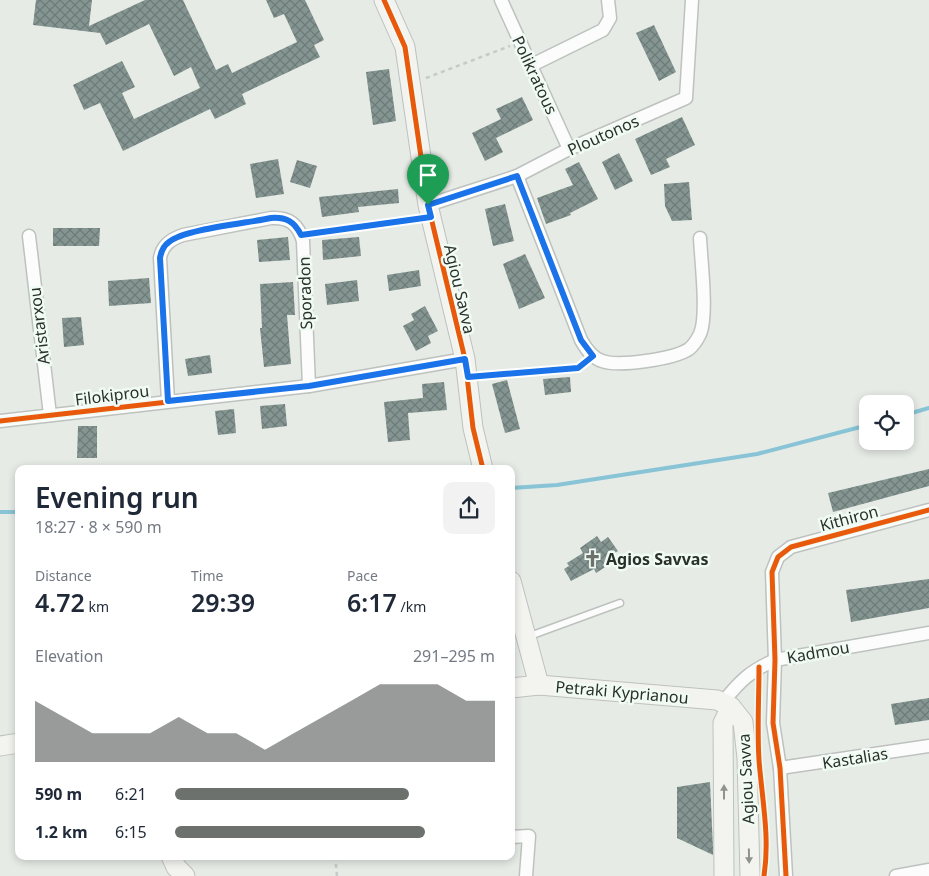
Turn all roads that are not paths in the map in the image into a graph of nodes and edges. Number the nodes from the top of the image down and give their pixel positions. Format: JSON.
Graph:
{"nodes":[{"id":1,"x":384,"y":0,"type":"edge"},
{"id":2,"x":501,"y":0,"type":"edge"},
{"id":3,"x":608,"y":0,"type":"edge"},
{"id":4,"x":692,"y":0,"type":"edge"},
{"id":5,"x":532,"y":65,"type":"junction"},
{"id":6,"x":569,"y":150,"type":"junction"},
{"id":7,"x":517,"y":176,"type":"junction"},
{"id":8,"x":429,"y":211,"type":"junction"},
{"id":9,"x":29,"y":236,"type":"dead end"},
{"id":10,"x":700,"y":238,"type":"dead end"},
{"id":11,"x":465,"y":359,"type":"junction"},
{"id":12,"x":309,"y":386,"type":"junction"},
{"id":13,"x":168,"y":401,"type":"junction"},
{"id":14,"x":50,"y":415,"type":"junction"},
{"id":15,"x":0,"y":421,"type":"edge"},
{"id":16,"x":482,"y":465,"type":"edge"},
{"id":17,"x":929,"y":510,"type":"edge"},
{"id":18,"x":515,"y":597,"type":"edge"},
{"id":19,"x":620,"y":603,"type":"dead end"},
{"id":20,"x":929,"y":633,"type":"edge"},
{"id":21,"x":526,"y":638,"type":"junction"},
{"id":22,"x":775,"y":660,"type":"junction"},
{"id":23,"x":540,"y":685,"type":"junction"},
{"id":24,"x":515,"y":688,"type":"edge"},
{"id":25,"x":727,"y":705,"type":"junction"},
{"id":26,"x":15,"y":744,"type":"edge"},
{"id":27,"x":0,"y":746,"type":"edge"},
{"id":28,"x":929,"y":746,"type":"edge"},
{"id":29,"x":780,"y":768,"type":"junction"},
{"id":30,"x":515,"y":837,"type":"edge"},
{"id":31,"x":173,"y":860,"type":"edge"},
{"id":32,"x":929,"y":870,"type":"edge"},
{"id":33,"x":185,"y":876,"type":"edge"},
{"id":34,"x":526,"y":876,"type":"edge"},
{"id":35,"x":724,"y":876,"type":"edge"},
{"id":36,"x":750,"y":876,"type":"edge"},
{"id":37,"x":786,"y":876,"type":"edge"},
{"id":38,"x":896,"y":876,"type":"edge"}],
"edges":[{"from":1,"to":8,"type":"main road","name":"Agiou Savva"},
{"from":2,"to":5,"type":"street","name":"Polikratous"},
{"from":3,"to":5,"type":"street"},
{"from":4,"to":6,"type":"street","name":"Ploutonos"},
{"from":5,"to":6,"type":"street","name":"Polikratous"},
{"from":6,"to":7,"type":"street","name":"Ploutonos"},
{"from":7,"to":8,"type":"street","name":"Ploutonos"},
{"from":7,"to":10,"type":"street"},
{"from":8,"to":11,"type":"main road","name":"Agiou Savva"},
{"from":9,"to":14,"type":"street","name":"Aristarxou"},
{"from":11,"to":12,"type":"street","name":"Filokiprou"},
{"from":11,"to":16,"type":"main road","name":"Agiou Savva"},
{"from":12,"to":13,"type":"street","name":"Filokiprou"},
{"from":12,"to":13,"type":"street","name":"Sporadon"},
{"from":13,"to":14,"type":"street","name":"Filokiprou"},
{"from":14,"to":15,"type":"street","name":"Filokiprou"},
{"from":17,"to":22,"type":"street","name":"Kithiron"},
{"from":18,"to":21,"type":"main road"},
{"from":19,"to":21,"type":"lane"},
{"from":20,"to":22,"type":"street","name":"Kadmou"},
{"from":21,"to":23,"type":"main road"},
{"from":22,"to":25,"type":"street","name":"Kadmou"},
{"from":22,"to":29,"type":"street"},
{"from":23,"to":24,"type":"main road","name":"Petraki Kyprianou"},
{"from":23,"to":25,"type":"main road","name":"Petraki Kyprianou"},
{"from":35,"to":25,"type":"main road","name":"Agiou Savva","one_way":true},
{"from":25,"to":36,"type":"main road","name":"Agiou Savva","one_way":true},
{"from":26,"to":27,"type":"main road"},
{"from":28,"to":29,"type":"street","name":"Kastalias"},
{"from":29,"to":37,"type":"street"},
{"from":30,"to":34,"type":"street"},
{"from":31,"to":33,"type":"main road"},
{"from":32,"to":38,"type":"street"}]}
